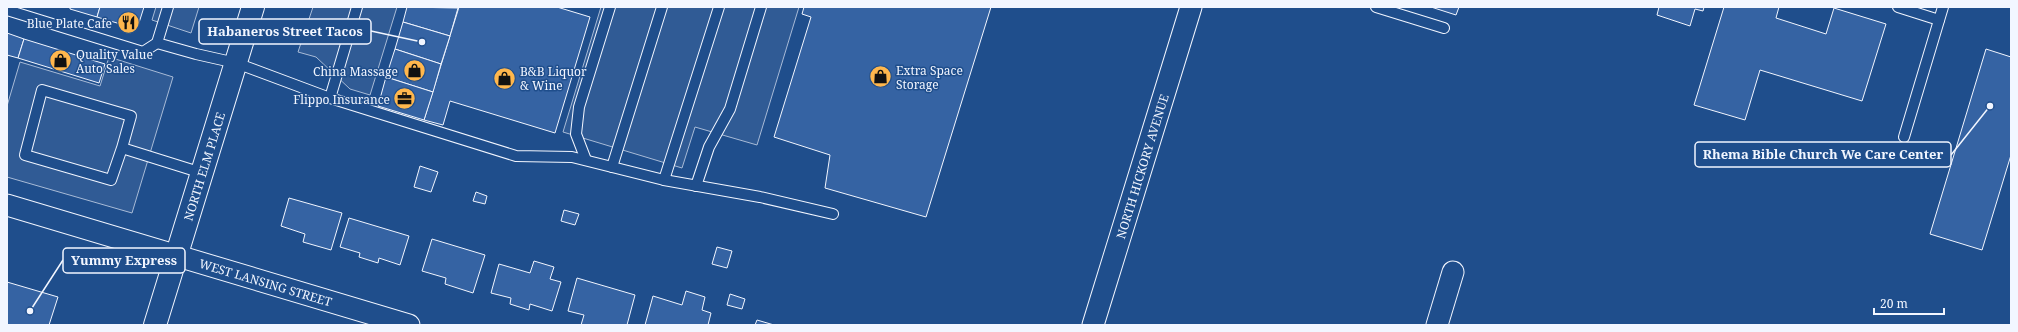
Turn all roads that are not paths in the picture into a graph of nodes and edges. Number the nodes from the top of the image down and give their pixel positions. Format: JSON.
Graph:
{"nodes":[{"id":1,"x":168,"y":7,"type":"edge"},
{"id":2,"x":253,"y":7,"type":"edge"},
{"id":3,"x":357,"y":7,"type":"edge"},
{"id":4,"x":610,"y":7,"type":"edge"},
{"id":5,"x":662,"y":7,"type":"edge"},
{"id":6,"x":719,"y":7,"type":"edge"},
{"id":7,"x":761,"y":7,"type":"edge"},
{"id":8,"x":1191,"y":7,"type":"edge"},
{"id":9,"x":1376,"y":7,"type":"edge"},
{"id":10,"x":1898,"y":7,"type":"edge"},
{"id":11,"x":1943,"y":7,"type":"edge"},
{"id":12,"x":7,"y":10,"type":"edge"},
{"id":13,"x":1939,"y":20,"type":"junction"},
{"id":14,"x":1444,"y":28,"type":"dead end"},
{"id":15,"x":157,"y":43,"type":"junction"},
{"id":16,"x":236,"y":63,"type":"junction"},
{"id":17,"x":330,"y":98,"type":"junction"},
{"id":18,"x":1904,"y":138,"type":"dead end"},
{"id":19,"x":122,"y":148,"type":"junction"},
{"id":20,"x":586,"y":160,"type":"junction"},
{"id":21,"x":612,"y":167,"type":"junction"},
{"id":22,"x":202,"y":173,"type":"junction"},
{"id":23,"x":664,"y":180,"type":"junction"},
{"id":24,"x":696,"y":186,"type":"junction"},
{"id":25,"x":7,"y":205,"type":"edge"},
{"id":26,"x":833,"y":214,"type":"dead end"},
{"id":27,"x":177,"y":255,"type":"junction"},
{"id":28,"x":1453,"y":272,"type":"dead end"},
{"id":29,"x":155,"y":325,"type":"edge"},
{"id":30,"x":407,"y":325,"type":"edge"},
{"id":31,"x":1093,"y":325,"type":"edge"},
{"id":32,"x":1437,"y":325,"type":"edge"}],
"edges":[{"from":1,"to":15,"type":"lane"},
{"from":2,"to":16,"type":"main road","name":"NORTH ELM PLACE"},
{"from":3,"to":17,"type":"lane"},
{"from":4,"to":20,"type":"lane"},
{"from":5,"to":21,"type":"lane"},
{"from":6,"to":23,"type":"lane"},
{"from":7,"to":24,"type":"lane"},
{"from":8,"to":31,"type":"street","name":"NORTH HICKORY AVENUE"},
{"from":9,"to":14,"type":"lane"},
{"from":10,"to":13,"type":"lane"},
{"from":11,"to":13,"type":"lane"},
{"from":12,"to":15,"type":"lane"},
{"from":13,"to":18,"type":"lane"},
{"from":15,"to":16,"type":"lane"},
{"from":16,"to":17,"type":"lane"},
{"from":16,"to":22,"type":"main road","name":"NORTH ELM PLACE"},
{"from":17,"to":20,"type":"lane"},
{"from":19,"to":19,"type":"lane"},
{"from":19,"to":22,"type":"lane"},
{"from":20,"to":21,"type":"lane"},
{"from":21,"to":23,"type":"lane"},
{"from":22,"to":27,"type":"main road","name":"NORTH ELM PLACE"},
{"from":23,"to":24,"type":"lane"},
{"from":24,"to":26,"type":"lane"},
{"from":25,"to":27,"type":"street","name":"WEST LANSING STREET"},
{"from":27,"to":29,"type":"main road","name":"NORTH ELM PLACE"},
{"from":27,"to":30,"type":"street","name":"WEST LANSING STREET"},
{"from":28,"to":32,"type":"street"}]}
